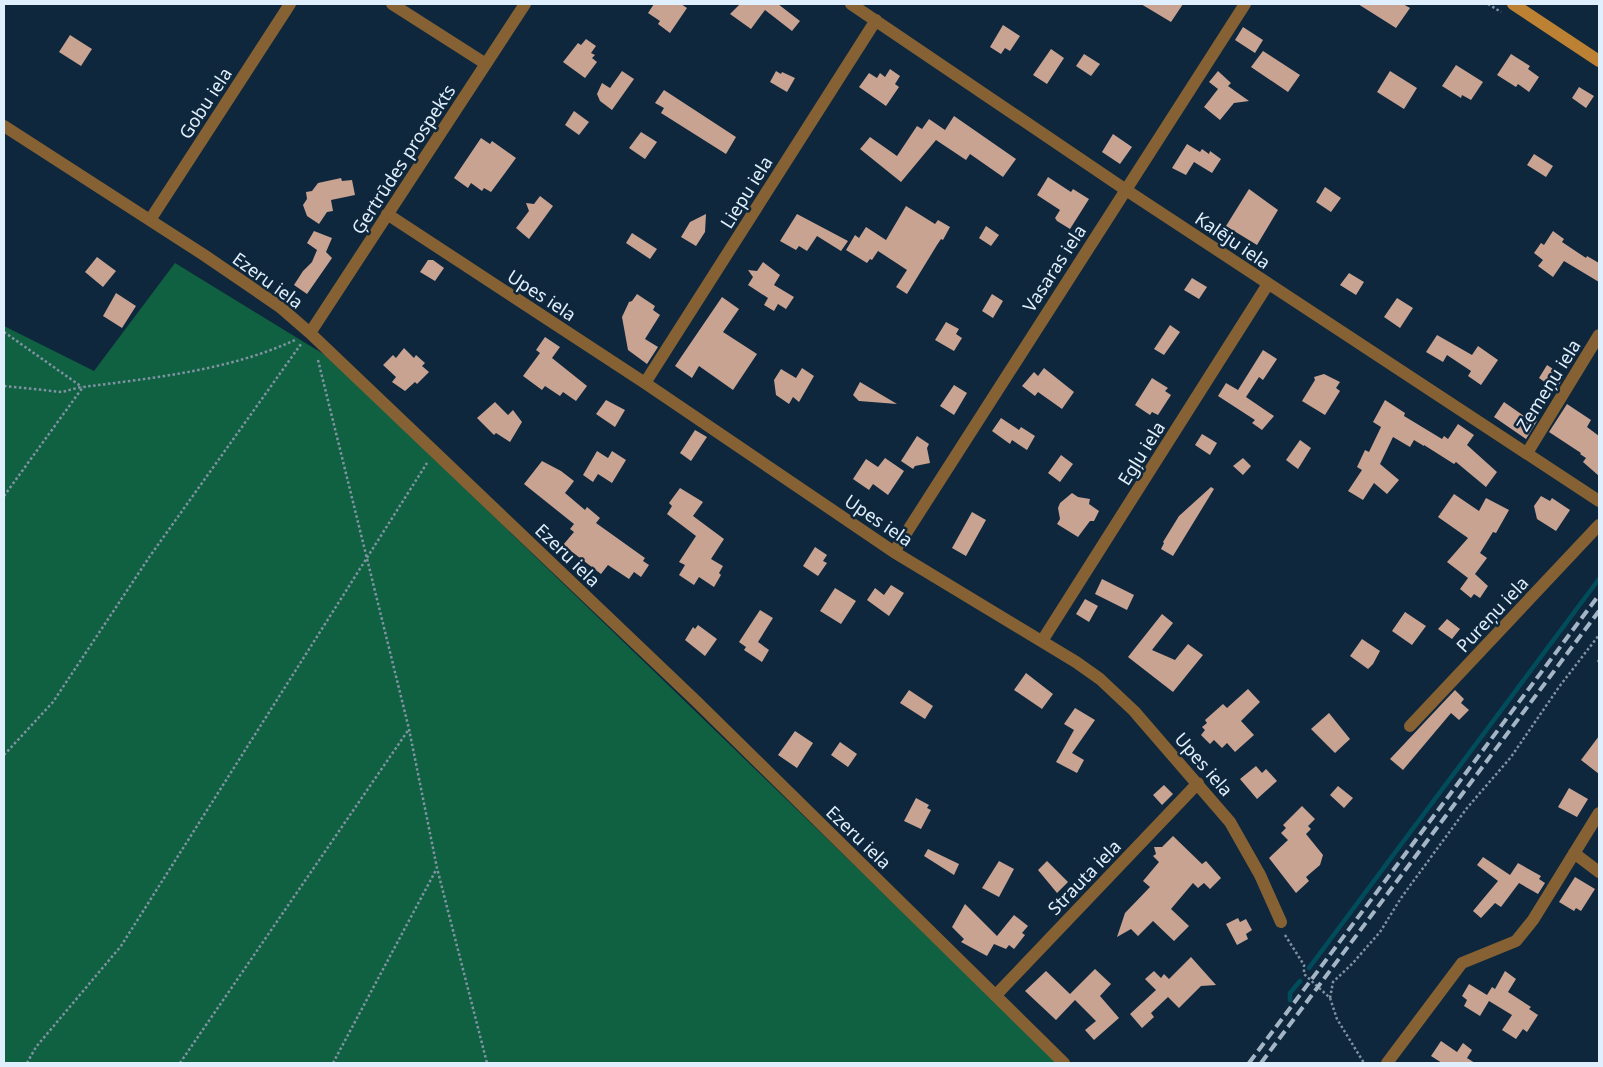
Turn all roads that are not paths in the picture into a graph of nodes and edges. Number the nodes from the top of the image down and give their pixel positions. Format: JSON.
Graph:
{"nodes":[{"id":1,"x":290,"y":4,"type":"edge"},
{"id":2,"x":392,"y":4,"type":"edge"},
{"id":3,"x":525,"y":4,"type":"edge"},
{"id":4,"x":851,"y":4,"type":"edge"},
{"id":5,"x":1245,"y":4,"type":"edge"},
{"id":6,"x":1513,"y":4,"type":"edge"},
{"id":7,"x":876,"y":20,"type":"junction"},
{"id":8,"x":1599,"y":61,"type":"edge"},
{"id":9,"x":486,"y":64,"type":"junction"},
{"id":10,"x":4,"y":126,"type":"edge"},
{"id":11,"x":1126,"y":190,"type":"junction"},
{"id":12,"x":387,"y":214,"type":"junction"},
{"id":13,"x":150,"y":220,"type":"junction"},
{"id":14,"x":1268,"y":284,"type":"junction"},
{"id":15,"x":310,"y":333,"type":"junction"},
{"id":16,"x":1599,"y":335,"type":"edge"},
{"id":17,"x":645,"y":383,"type":"junction"},
{"id":18,"x":1527,"y":453,"type":"junction"},
{"id":19,"x":1599,"y":501,"type":"edge"},
{"id":20,"x":1599,"y":525,"type":"edge"},
{"id":21,"x":894,"y":552,"type":"junction"},
{"id":22,"x":1042,"y":642,"type":"junction"},
{"id":23,"x":1410,"y":726,"type":"dead end"},
{"id":24,"x":1198,"y":783,"type":"junction"},
{"id":25,"x":1599,"y":814,"type":"edge"},
{"id":26,"x":1574,"y":853,"type":"junction"},
{"id":27,"x":1599,"y":872,"type":"edge"},
{"id":28,"x":1281,"y":922,"type":"road end"},
{"id":29,"x":996,"y":995,"type":"junction"},
{"id":30,"x":1064,"y":1063,"type":"edge"},
{"id":31,"x":1387,"y":1063,"type":"edge"}],
"edges":[{"from":1,"to":13,"type":"street","name":"Gobu iela"},
{"from":2,"to":9,"type":"street"},
{"from":3,"to":9,"type":"street","name":"Ģertrūdes prospekts"},
{"from":4,"to":7,"type":"street","name":"Kalēju iela"},
{"from":5,"to":11,"type":"street","name":"Vasaras iela"},
{"from":6,"to":8,"type":"main road"},
{"from":7,"to":11,"type":"street","name":"Kalēju iela"},
{"from":7,"to":17,"type":"street","name":"Liepu iela"},
{"from":9,"to":12,"type":"street","name":"Ģertrūdes prospekts"},
{"from":10,"to":13,"type":"street","name":"Ezeru iela"},
{"from":11,"to":14,"type":"street","name":"Kalēju iela"},
{"from":11,"to":21,"type":"street","name":"Vasaras iela"},
{"from":12,"to":15,"type":"street","name":"Ģertrūdes prospekts"},
{"from":12,"to":17,"type":"street","name":"Upes iela"},
{"from":13,"to":15,"type":"street","name":"Ezeru iela"},
{"from":14,"to":18,"type":"street","name":"Kalēju iela"},
{"from":14,"to":22,"type":"street","name":"Egļu iela"},
{"from":15,"to":29,"type":"street","name":"Ezeru iela"},
{"from":16,"to":18,"type":"street","name":"Zemeņu iela"},
{"from":17,"to":21,"type":"street","name":"Upes iela"},
{"from":18,"to":19,"type":"street","name":"Kalēju iela"},
{"from":20,"to":23,"type":"street","name":"Pureņu iela"},
{"from":21,"to":22,"type":"street","name":"Upes iela"},
{"from":22,"to":24,"type":"street","name":"Upes iela"},
{"from":24,"to":28,"type":"street","name":"Upes iela"},
{"from":24,"to":29,"type":"street","name":"Strauta iela"},
{"from":25,"to":26,"type":"street"},
{"from":26,"to":27,"type":"street"},
{"from":26,"to":31,"type":"street"},
{"from":29,"to":30,"type":"street","name":"Ezeru iela"}]}
